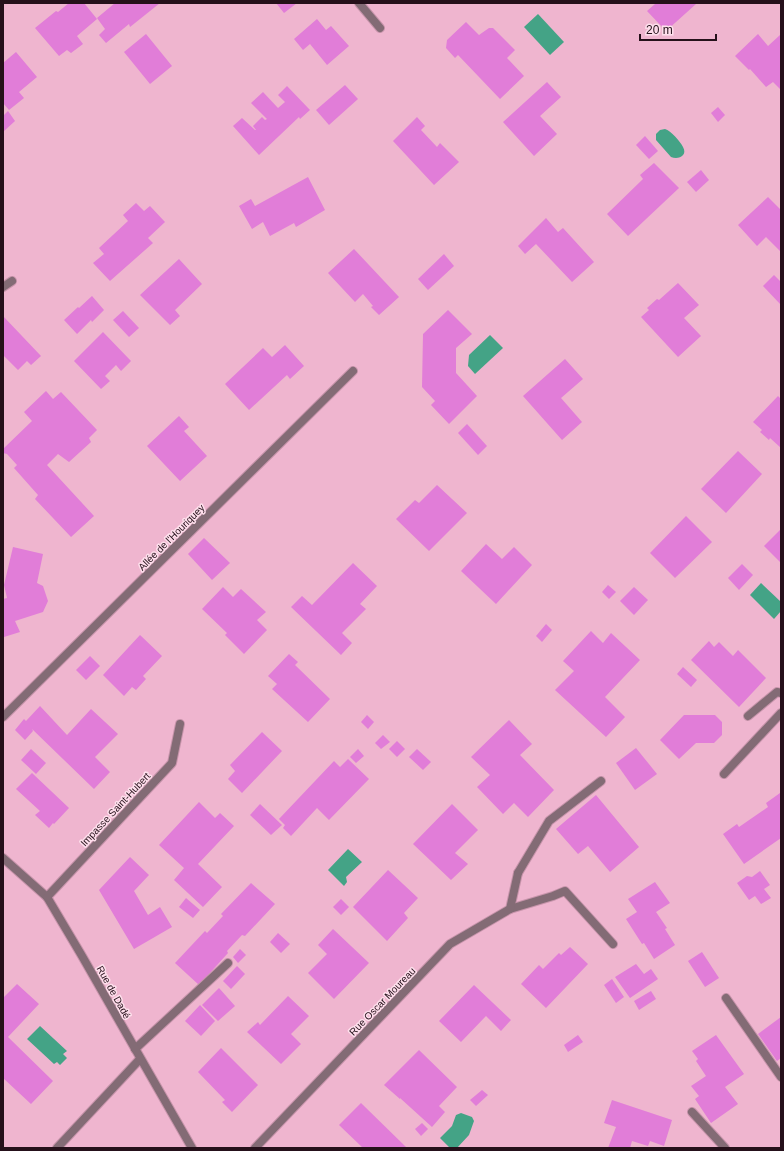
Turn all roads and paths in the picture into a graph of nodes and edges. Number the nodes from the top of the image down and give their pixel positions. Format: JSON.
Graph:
{"nodes":[{"id":1,"x":359,"y":3,"type":"edge"},
{"id":2,"x":380,"y":28,"type":"dead end"},
{"id":3,"x":12,"y":281,"type":"dead end"},
{"id":4,"x":3,"y":287,"type":"edge"},
{"id":5,"x":353,"y":371,"type":"dead end"},
{"id":6,"x":781,"y":693,"type":"edge"},
{"id":7,"x":781,"y":713,"type":"edge"},
{"id":8,"x":748,"y":716,"type":"dead end"},
{"id":9,"x":3,"y":717,"type":"edge"},
{"id":10,"x":180,"y":724,"type":"dead end"},
{"id":11,"x":724,"y":774,"type":"dead end"},
{"id":12,"x":601,"y":782,"type":"dead end"},
{"id":13,"x":3,"y":858,"type":"edge"},
{"id":14,"x":47,"y":897,"type":"junction"},
{"id":15,"x":510,"y":909,"type":"junction"},
{"id":16,"x":614,"y":944,"type":"dead end"},
{"id":17,"x":228,"y":963,"type":"dead end"},
{"id":18,"x":726,"y":998,"type":"dead end"},
{"id":19,"x":135,"y":1049,"type":"junction"},
{"id":20,"x":140,"y":1059,"type":"junction"},
{"id":21,"x":781,"y":1077,"type":"edge"},
{"id":22,"x":692,"y":1112,"type":"dead end"},
{"id":23,"x":57,"y":1148,"type":"edge"},
{"id":24,"x":192,"y":1148,"type":"edge"},
{"id":25,"x":256,"y":1148,"type":"edge"},
{"id":26,"x":725,"y":1148,"type":"edge"}],
"edges":[{"from":1,"to":2,"type":"street"},
{"from":3,"to":4,"type":"street"},
{"from":5,"to":9,"type":"street","name":"Allée de l'Houriquey"},
{"from":6,"to":8,"type":"street"},
{"from":7,"to":11,"type":"street"},
{"from":10,"to":14,"type":"street","name":"Impasse Saint-Hubert"},
{"from":12,"to":15,"type":"street"},
{"from":13,"to":14,"type":"street","name":"Rue de Dadé"},
{"from":14,"to":19,"type":"street","name":"Rue de Dadé"},
{"from":15,"to":16,"type":"street","name":"Rue Oscar Moureau"},
{"from":15,"to":25,"type":"street","name":"Rue Oscar Moureau"},
{"from":17,"to":19,"type":"street"},
{"from":18,"to":21,"type":"street"},
{"from":19,"to":20,"type":"street","name":"Rue de Dadé"},
{"from":20,"to":23,"type":"street"},
{"from":20,"to":24,"type":"street","name":"Rue de Dadé"},
{"from":22,"to":26,"type":"street"}]}
